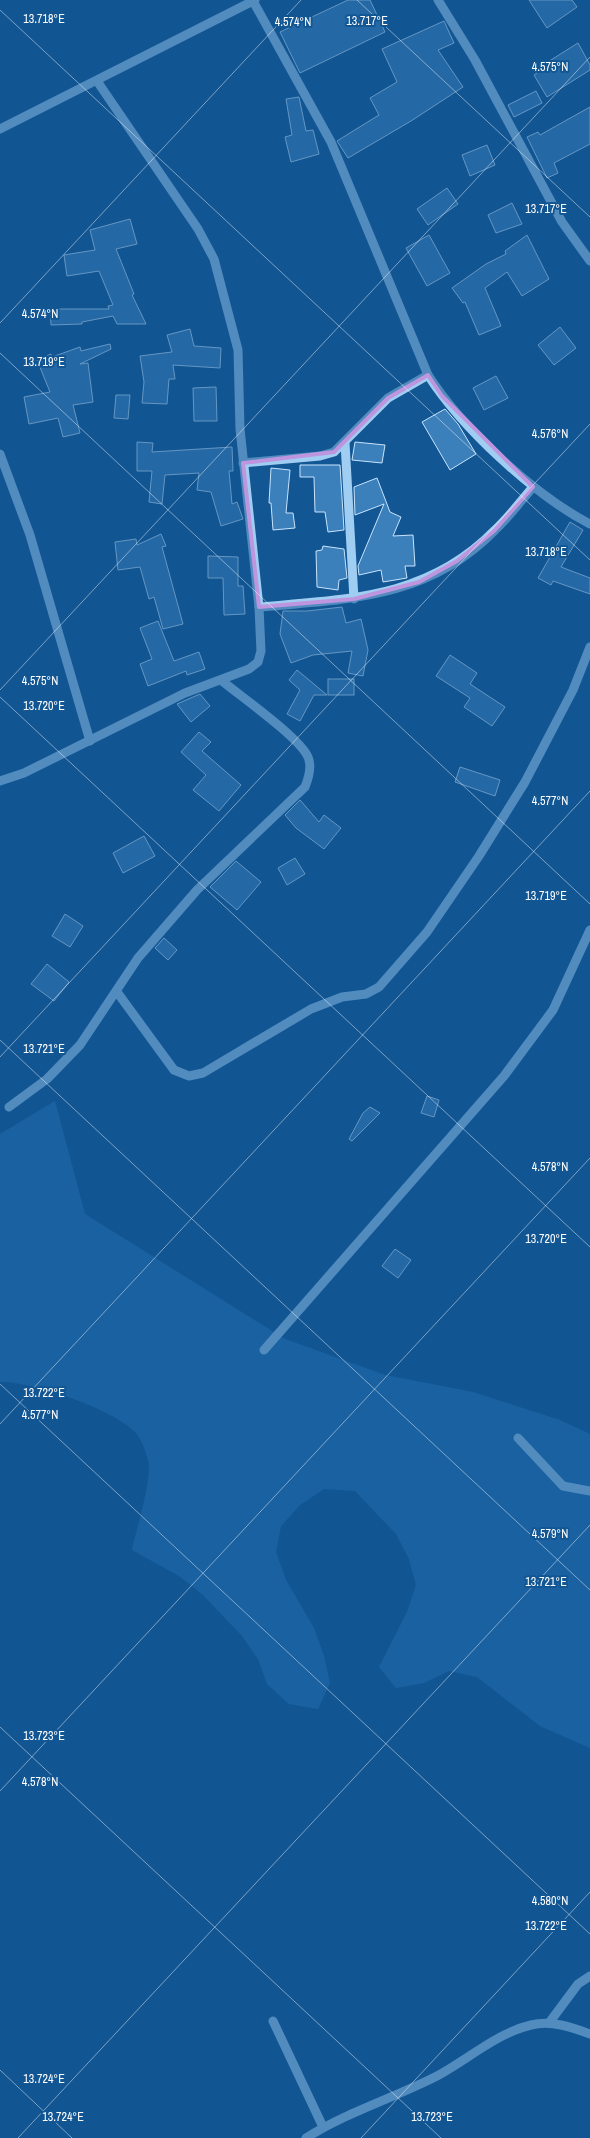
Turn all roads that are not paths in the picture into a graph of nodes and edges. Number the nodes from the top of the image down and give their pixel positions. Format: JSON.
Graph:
{"nodes":[{"id":1,"x":254,"y":0,"type":"edge"},
{"id":2,"x":438,"y":0,"type":"edge"},
{"id":3,"x":97,"y":80,"type":"junction"},
{"id":4,"x":0,"y":130,"type":"edge"},
{"id":5,"x":590,"y":261,"type":"edge"},
{"id":6,"x":428,"y":375,"type":"junction"},
{"id":7,"x":345,"y":442,"type":"junction"},
{"id":8,"x":0,"y":454,"type":"edge"},
{"id":9,"x":243,"y":463,"type":"junction"},
{"id":10,"x":533,"y":487,"type":"junction"},
{"id":11,"x":590,"y":524,"type":"edge"},
{"id":12,"x":354,"y":598,"type":"junction"},
{"id":13,"x":259,"y":607,"type":"junction"},
{"id":14,"x":590,"y":647,"type":"edge"},
{"id":15,"x":221,"y":680,"type":"junction"},
{"id":16,"x":90,"y":741,"type":"junction"},
{"id":17,"x":0,"y":780,"type":"edge"},
{"id":18,"x":590,"y":930,"type":"edge"},
{"id":19,"x":117,"y":992,"type":"junction"},
{"id":20,"x":9,"y":1107,"type":"dead end"},
{"id":21,"x":264,"y":1350,"type":"dead end"},
{"id":22,"x":518,"y":1438,"type":"dead end"},
{"id":23,"x":590,"y":1491,"type":"edge"},
{"id":24,"x":590,"y":1976,"type":"edge"},
{"id":25,"x":273,"y":2021,"type":"dead end"},
{"id":26,"x":549,"y":2023,"type":"junction"},
{"id":27,"x":590,"y":2034,"type":"edge"},
{"id":28,"x":323,"y":2127,"type":"junction"},
{"id":29,"x":306,"y":2138,"type":"edge"}],
"edges":[{"from":1,"to":3,"type":"street"},
{"from":1,"to":6,"type":"street"},
{"from":2,"to":5,"type":"street"},
{"from":3,"to":4,"type":"street"},
{"from":3,"to":9,"type":"street"},
{"from":6,"to":7,"type":"street"},
{"from":6,"to":10,"type":"street"},
{"from":7,"to":9,"type":"street"},
{"from":7,"to":12,"type":"street"},
{"from":8,"to":16,"type":"street"},
{"from":9,"to":13,"type":"street"},
{"from":10,"to":11,"type":"street"},
{"from":10,"to":12,"type":"street"},
{"from":12,"to":13,"type":"street"},
{"from":13,"to":15,"type":"street"},
{"from":14,"to":19,"type":"street"},
{"from":15,"to":16,"type":"street"},
{"from":15,"to":19,"type":"street"},
{"from":16,"to":17,"type":"street"},
{"from":18,"to":21,"type":"street"},
{"from":19,"to":20,"type":"street"},
{"from":22,"to":23,"type":"street"},
{"from":24,"to":26,"type":"street"},
{"from":25,"to":28,"type":"street"},
{"from":26,"to":27,"type":"street"},
{"from":26,"to":28,"type":"street"},
{"from":28,"to":29,"type":"street"}]}
